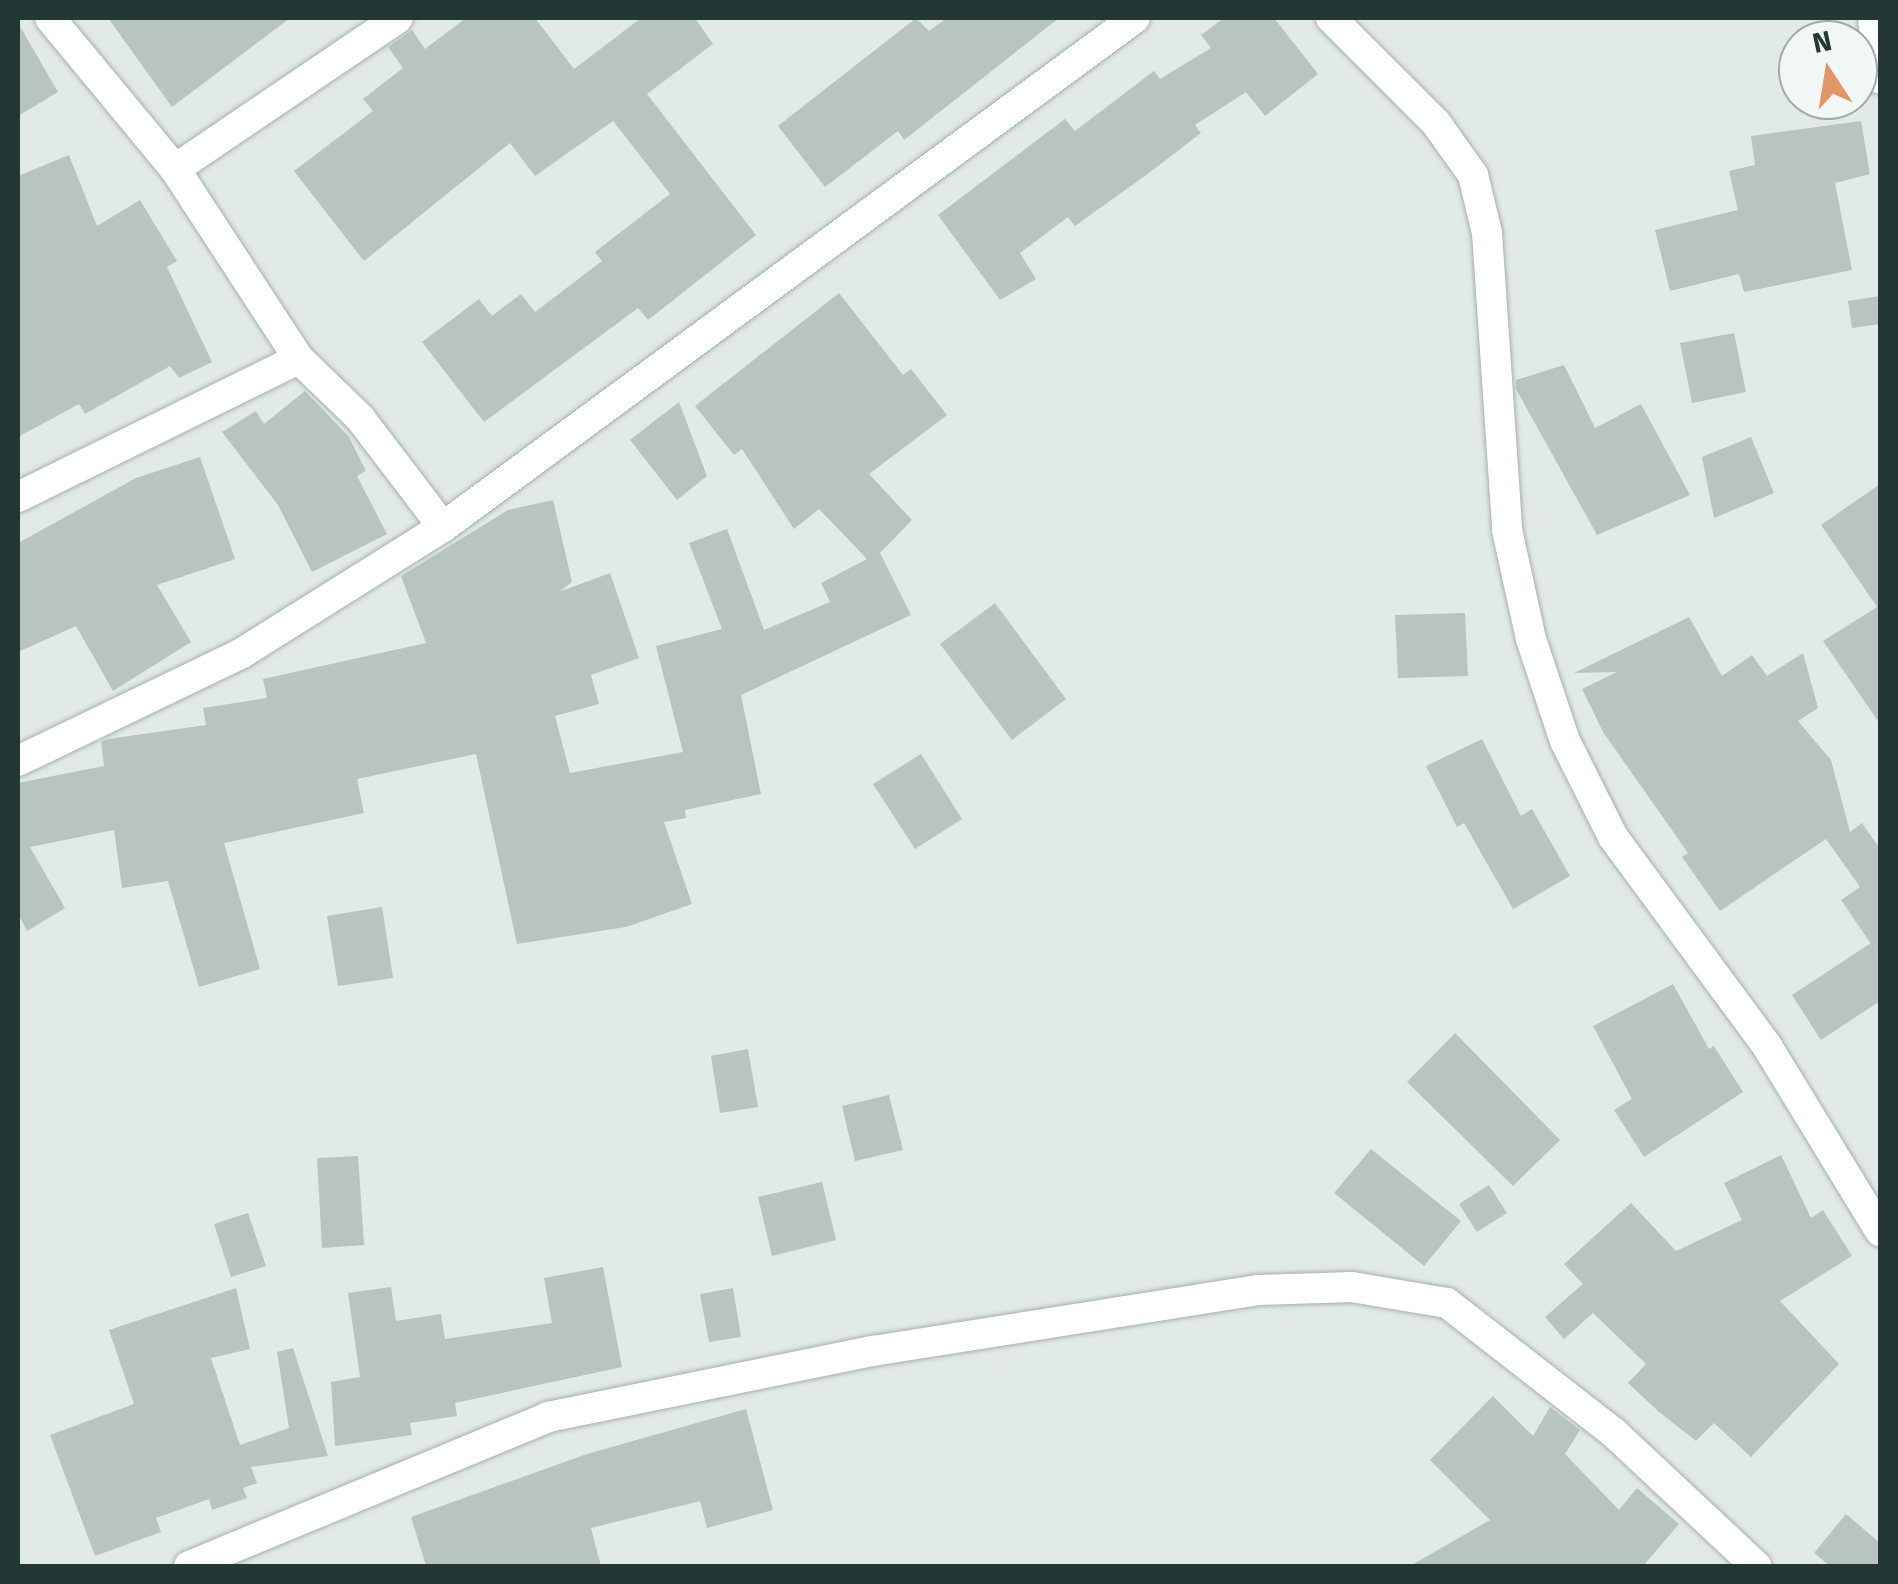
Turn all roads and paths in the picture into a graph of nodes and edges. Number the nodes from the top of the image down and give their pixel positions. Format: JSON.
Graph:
{"nodes":[{"id":1,"x":50,"y":18,"type":"edge"},
{"id":2,"x":398,"y":18,"type":"edge"},
{"id":3,"x":1134,"y":18,"type":"edge"},
{"id":4,"x":1331,"y":18,"type":"edge"},
{"id":5,"x":1874,"y":18,"type":"edge"},
{"id":6,"x":1880,"y":79,"type":"edge"},
{"id":7,"x":175,"y":170,"type":"junction"},
{"id":8,"x":299,"y":359,"type":"junction"},
{"id":9,"x":18,"y":497,"type":"edge"},
{"id":10,"x":444,"y":527,"type":"junction"},
{"id":11,"x":18,"y":761,"type":"edge"},
{"id":12,"x":1880,"y":1231,"type":"edge"},
{"id":13,"x":189,"y":1566,"type":"edge"},
{"id":14,"x":1756,"y":1566,"type":"edge"}],
"edges":[{"from":1,"to":7,"type":"street"},
{"from":2,"to":7,"type":"street"},
{"from":3,"to":10,"type":"street"},
{"from":4,"to":12,"type":"street"},
{"from":5,"to":6,"type":"street"},
{"from":7,"to":8,"type":"street"},
{"from":8,"to":9,"type":"street"},
{"from":8,"to":10,"type":"street"},
{"from":10,"to":11,"type":"street"},
{"from":13,"to":14,"type":"street"}]}
